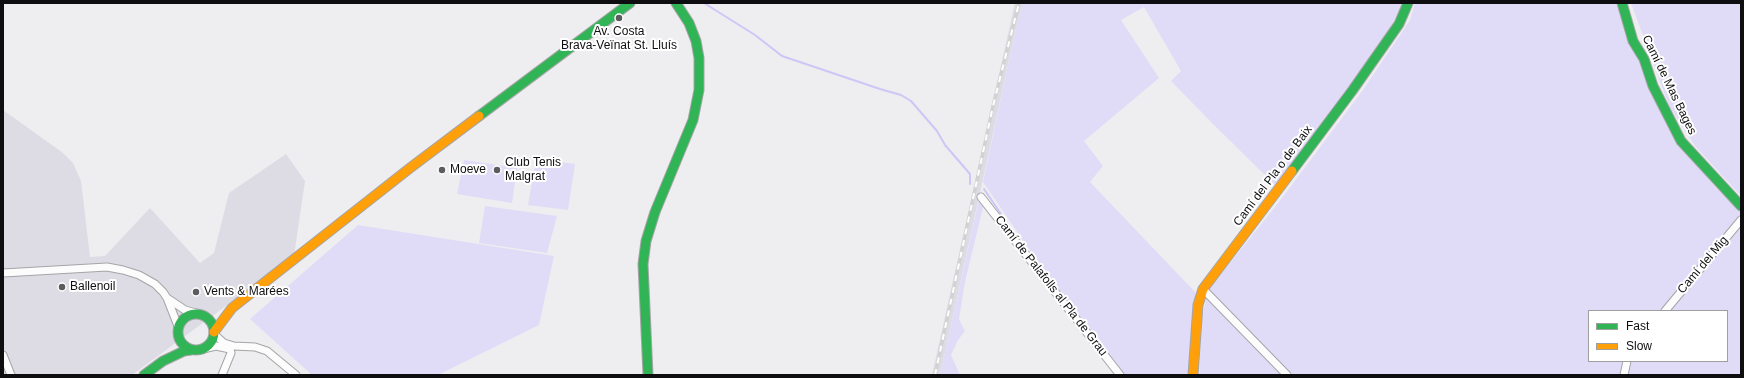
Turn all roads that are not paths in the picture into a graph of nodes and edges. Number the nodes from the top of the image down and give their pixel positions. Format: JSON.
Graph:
{"nodes":[{"id":1,"x":629,"y":3,"type":"edge"},
{"id":2,"x":676,"y":3,"type":"edge"},
{"id":3,"x":1408,"y":3,"type":"edge"},
{"id":4,"x":1622,"y":3,"type":"edge"},
{"id":5,"x":982,"y":197,"type":"dead end"},
{"id":6,"x":1741,"y":206,"type":"edge"},
{"id":7,"x":1741,"y":220,"type":"edge"},
{"id":8,"x":3,"y":273,"type":"edge"},
{"id":9,"x":1203,"y":289,"type":"junction"},
{"id":10,"x":167,"y":298,"type":"junction"},
{"id":11,"x":232,"y":308,"type":"junction"},
{"id":12,"x":1666,"y":310,"type":"edge"},
{"id":13,"x":199,"y":314,"type":"junction"},
{"id":14,"x":178,"y":326,"type":"junction"},
{"id":15,"x":214,"y":333,"type":"junction"},
{"id":16,"x":178,"y":336,"type":"junction"},
{"id":17,"x":203,"y":349,"type":"junction"},
{"id":18,"x":191,"y":350,"type":"junction"},
{"id":19,"x":3,"y":355,"type":"edge"},
{"id":20,"x":163,"y":361,"type":"junction"},
{"id":21,"x":1627,"y":362,"type":"edge"},
{"id":22,"x":12,"y":375,"type":"edge"},
{"id":23,"x":144,"y":375,"type":"edge"},
{"id":24,"x":222,"y":375,"type":"edge"},
{"id":25,"x":296,"y":375,"type":"edge"},
{"id":26,"x":648,"y":375,"type":"edge"},
{"id":27,"x":1120,"y":375,"type":"edge"},
{"id":28,"x":1193,"y":375,"type":"edge"},
{"id":29,"x":1287,"y":375,"type":"edge"},
{"id":30,"x":1624,"y":375,"type":"edge"}],
"edges":[{"from":1,"to":11,"type":"street"},
{"from":2,"to":26,"type":"street"},
{"from":3,"to":9,"type":"street","name":"Camí del Pla o de Baix"},
{"from":4,"to":6,"type":"street","name":"Camí de Mas Bages"},
{"from":5,"to":27,"type":"street","name":"Camí de Palafolls al Pla de Grau"},
{"from":7,"to":12,"type":"street","name":"Camí del Mig"},
{"from":8,"to":10,"type":"street"},
{"from":9,"to":28,"type":"street","name":"Camí del Pla o de Baix"},
{"from":9,"to":29,"type":"street"},
{"from":10,"to":13,"type":"street"},
{"from":10,"to":14,"type":"street"},
{"from":11,"to":13,"type":"street"},
{"from":11,"to":15,"type":"street"},
{"from":13,"to":14,"type":"street"},
{"from":13,"to":15,"type":"street"},
{"from":14,"to":16,"type":"street"},
{"from":15,"to":17,"type":"street"},
{"from":15,"to":25,"type":"street"},
{"from":16,"to":18,"type":"street"},
{"from":16,"to":20,"type":"street"},
{"from":17,"to":18,"type":"street"},
{"from":17,"to":24,"type":"street"},
{"from":18,"to":20,"type":"street"},
{"from":19,"to":22,"type":"street"},
{"from":20,"to":23,"type":"street"},
{"from":21,"to":30,"type":"street"}]}
